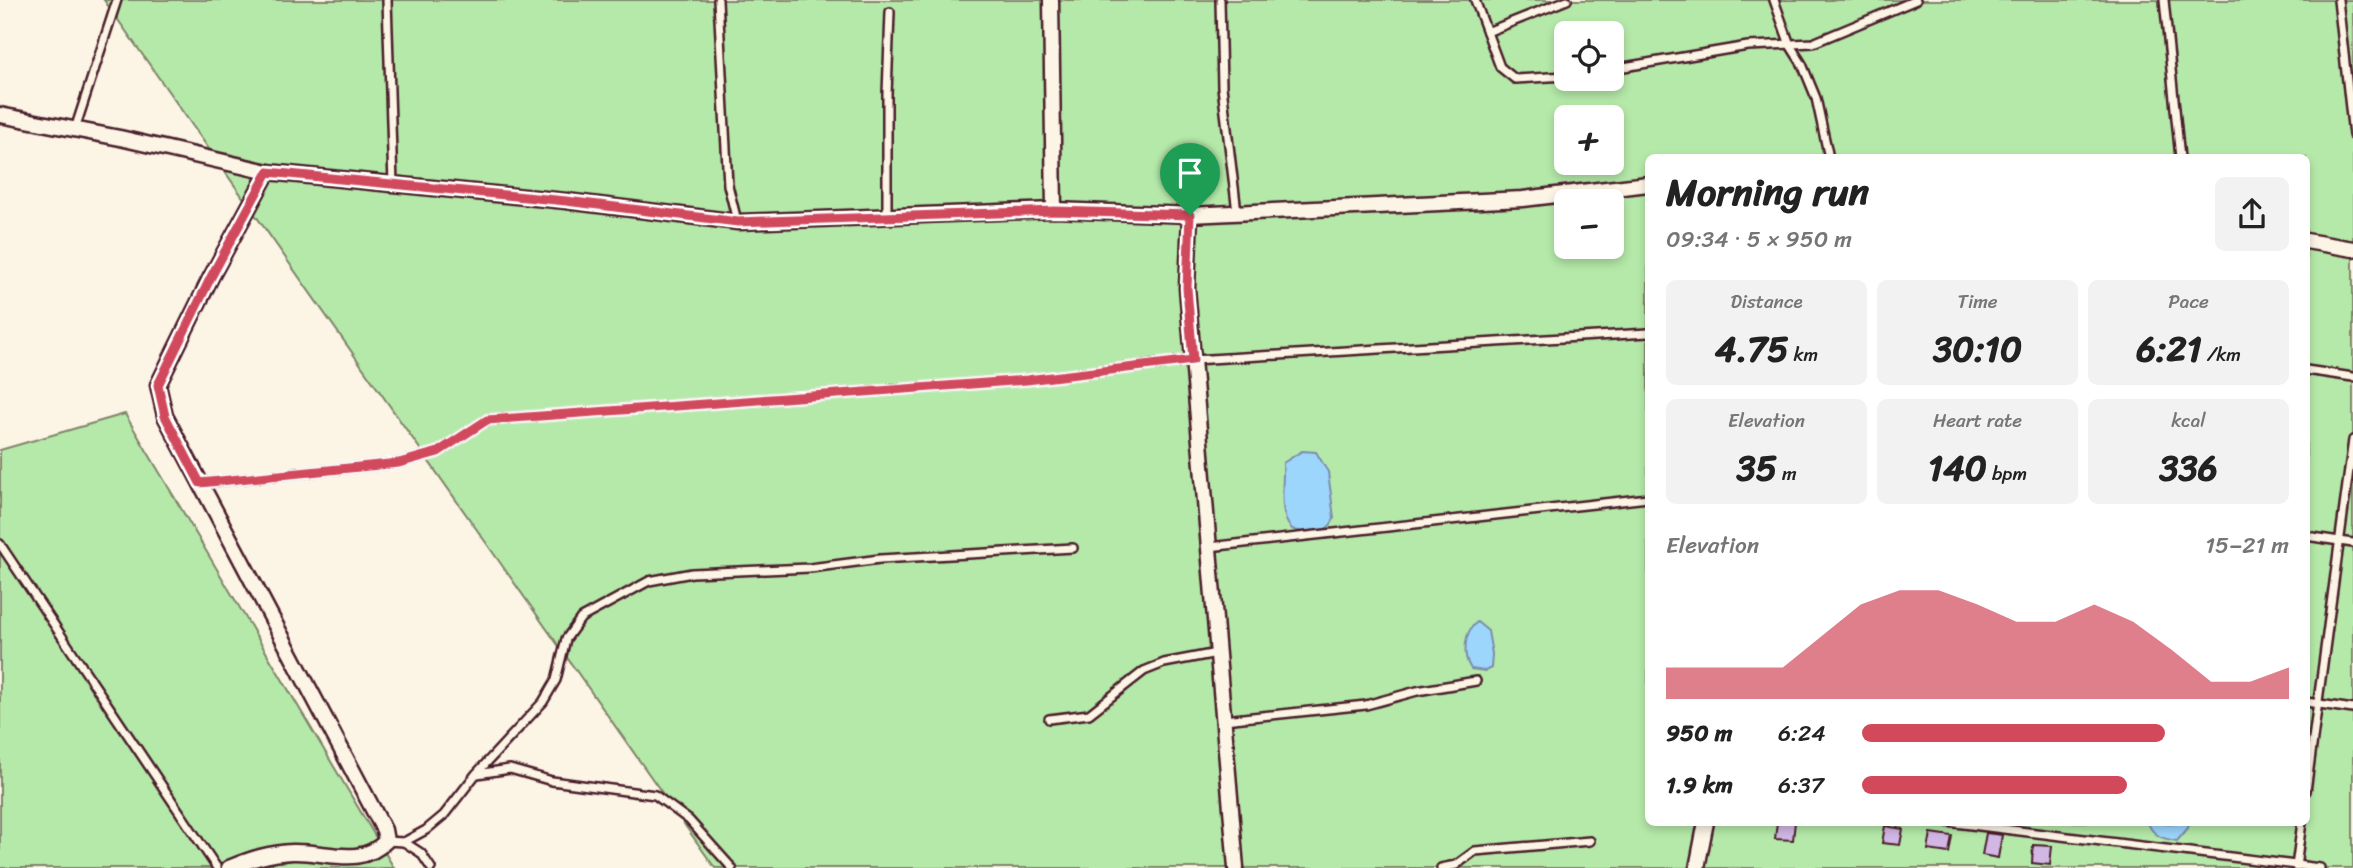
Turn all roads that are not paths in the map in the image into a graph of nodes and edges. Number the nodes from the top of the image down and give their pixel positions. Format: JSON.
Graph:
{"nodes":[{"id":1,"x":117,"y":0,"type":"edge"},
{"id":2,"x":387,"y":0,"type":"edge"},
{"id":3,"x":718,"y":0,"type":"edge"},
{"id":4,"x":1051,"y":0,"type":"edge"},
{"id":5,"x":1220,"y":0,"type":"edge"},
{"id":6,"x":1475,"y":0,"type":"edge"},
{"id":7,"x":1567,"y":0,"type":"edge"},
{"id":8,"x":1774,"y":0,"type":"edge"},
{"id":9,"x":1916,"y":0,"type":"edge"},
{"id":10,"x":2164,"y":0,"type":"edge"},
{"id":11,"x":2338,"y":0,"type":"edge"},
{"id":12,"x":890,"y":12,"type":"dead end"},
{"id":13,"x":1486,"y":32,"type":"junction"},
{"id":14,"x":1790,"y":45,"type":"junction"},
{"id":15,"x":1624,"y":67,"type":"edge"},
{"id":16,"x":1554,"y":77,"type":"edge"},
{"id":17,"x":0,"y":115,"type":"edge"},
{"id":18,"x":75,"y":129,"type":"junction"},
{"id":19,"x":2353,"y":135,"type":"edge"},
{"id":20,"x":1828,"y":154,"type":"edge"},
{"id":21,"x":2180,"y":154,"type":"edge"},
{"id":22,"x":268,"y":172,"type":"junction"},
{"id":23,"x":393,"y":184,"type":"junction"},
{"id":24,"x":1645,"y":184,"type":"edge"},
{"id":25,"x":1055,"y":211,"type":"junction"},
{"id":26,"x":1237,"y":213,"type":"junction"},
{"id":27,"x":1190,"y":215,"type":"junction"},
{"id":28,"x":887,"y":216,"type":"junction"},
{"id":29,"x":738,"y":222,"type":"junction"},
{"id":30,"x":2310,"y":242,"type":"edge"},
{"id":31,"x":2353,"y":249,"type":"edge"},
{"id":32,"x":1645,"y":333,"type":"edge"},
{"id":33,"x":1193,"y":360,"type":"junction"},
{"id":34,"x":2310,"y":371,"type":"edge"},
{"id":35,"x":2353,"y":377,"type":"edge"},
{"id":36,"x":2353,"y":440,"type":"edge"},
{"id":37,"x":200,"y":483,"type":"junction"},
{"id":38,"x":1645,"y":498,"type":"edge"},
{"id":39,"x":2310,"y":537,"type":"edge"},
{"id":40,"x":2342,"y":541,"type":"junction"},
{"id":41,"x":2353,"y":543,"type":"edge"},
{"id":42,"x":0,"y":544,"type":"edge"},
{"id":43,"x":1209,"y":547,"type":"junction"},
{"id":44,"x":1073,"y":548,"type":"dead end"},
{"id":45,"x":1218,"y":653,"type":"junction"},
{"id":46,"x":1476,"y":681,"type":"dead end"},
{"id":47,"x":2310,"y":703,"type":"edge"},
{"id":48,"x":2319,"y":704,"type":"junction"},
{"id":49,"x":2353,"y":709,"type":"edge"},
{"id":50,"x":1049,"y":719,"type":"dead end"},
{"id":51,"x":1224,"y":720,"type":"junction"},
{"id":52,"x":2310,"y":764,"type":"edge"},
{"id":53,"x":476,"y":774,"type":"junction"},
{"id":54,"x":1705,"y":826,"type":"edge"},
{"id":55,"x":1979,"y":826,"type":"edge"},
{"id":56,"x":2301,"y":826,"type":"edge"},
{"id":57,"x":386,"y":841,"type":"junction"},
{"id":58,"x":1590,"y":841,"type":"dead end"},
{"id":59,"x":404,"y":842,"type":"junction"},
{"id":60,"x":2296,"y":866,"type":"edge"},
{"id":61,"x":217,"y":868,"type":"edge"},
{"id":62,"x":229,"y":868,"type":"edge"},
{"id":63,"x":431,"y":868,"type":"edge"},
{"id":64,"x":732,"y":868,"type":"edge"},
{"id":65,"x":1237,"y":868,"type":"edge"},
{"id":66,"x":1441,"y":868,"type":"edge"},
{"id":67,"x":1697,"y":868,"type":"edge"},
{"id":68,"x":2320,"y":868,"type":"edge"}],
"edges":[{"from":1,"to":18,"type":"lane"},
{"from":2,"to":23,"type":"lane"},
{"from":3,"to":29,"type":"lane"},
{"from":4,"to":25,"type":"street"},
{"from":5,"to":26,"type":"lane"},
{"from":6,"to":13,"type":"lane"},
{"from":7,"to":13,"type":"lane"},
{"from":8,"to":14,"type":"lane"},
{"from":9,"to":14,"type":"lane"},
{"from":10,"to":21,"type":"lane"},
{"from":11,"to":19,"type":"lane"},
{"from":12,"to":28,"type":"lane"},
{"from":13,"to":16,"type":"lane"},
{"from":14,"to":15,"type":"lane"},
{"from":14,"to":20,"type":"lane"},
{"from":17,"to":18,"type":"street"},
{"from":18,"to":22,"type":"street"},
{"from":22,"to":23,"type":"street"},
{"from":22,"to":37,"type":"street"},
{"from":23,"to":29,"type":"street"},
{"from":24,"to":26,"type":"street"},
{"from":25,"to":27,"type":"street"},
{"from":25,"to":28,"type":"street"},
{"from":26,"to":27,"type":"street"},
{"from":27,"to":33,"type":"street"},
{"from":28,"to":29,"type":"street"},
{"from":30,"to":31,"type":"street"},
{"from":32,"to":33,"type":"lane"},
{"from":33,"to":37,"type":"lane"},
{"from":33,"to":43,"type":"street"},
{"from":34,"to":35,"type":"lane"},
{"from":36,"to":40,"type":"lane"},
{"from":37,"to":57,"type":"street"},
{"from":38,"to":43,"type":"lane"},
{"from":39,"to":40,"type":"lane"},
{"from":40,"to":41,"type":"lane"},
{"from":40,"to":48,"type":"lane"},
{"from":42,"to":61,"type":"lane"},
{"from":43,"to":45,"type":"street"},
{"from":44,"to":53,"type":"lane"},
{"from":45,"to":50,"type":"lane"},
{"from":45,"to":51,"type":"street"},
{"from":46,"to":51,"type":"lane"},
{"from":47,"to":48,"type":"lane"},
{"from":48,"to":49,"type":"lane"},
{"from":48,"to":52,"type":"lane"},
{"from":51,"to":65,"type":"street"},
{"from":53,"to":59,"type":"lane"},
{"from":53,"to":64,"type":"lane"},
{"from":54,"to":67,"type":"street"},
{"from":55,"to":60,"type":"lane"},
{"from":56,"to":60,"type":"lane"},
{"from":57,"to":59,"type":"lane"},
{"from":57,"to":62,"type":"street"},
{"from":58,"to":66,"type":"lane"},
{"from":59,"to":63,"type":"lane"},
{"from":60,"to":68,"type":"lane"}]}
